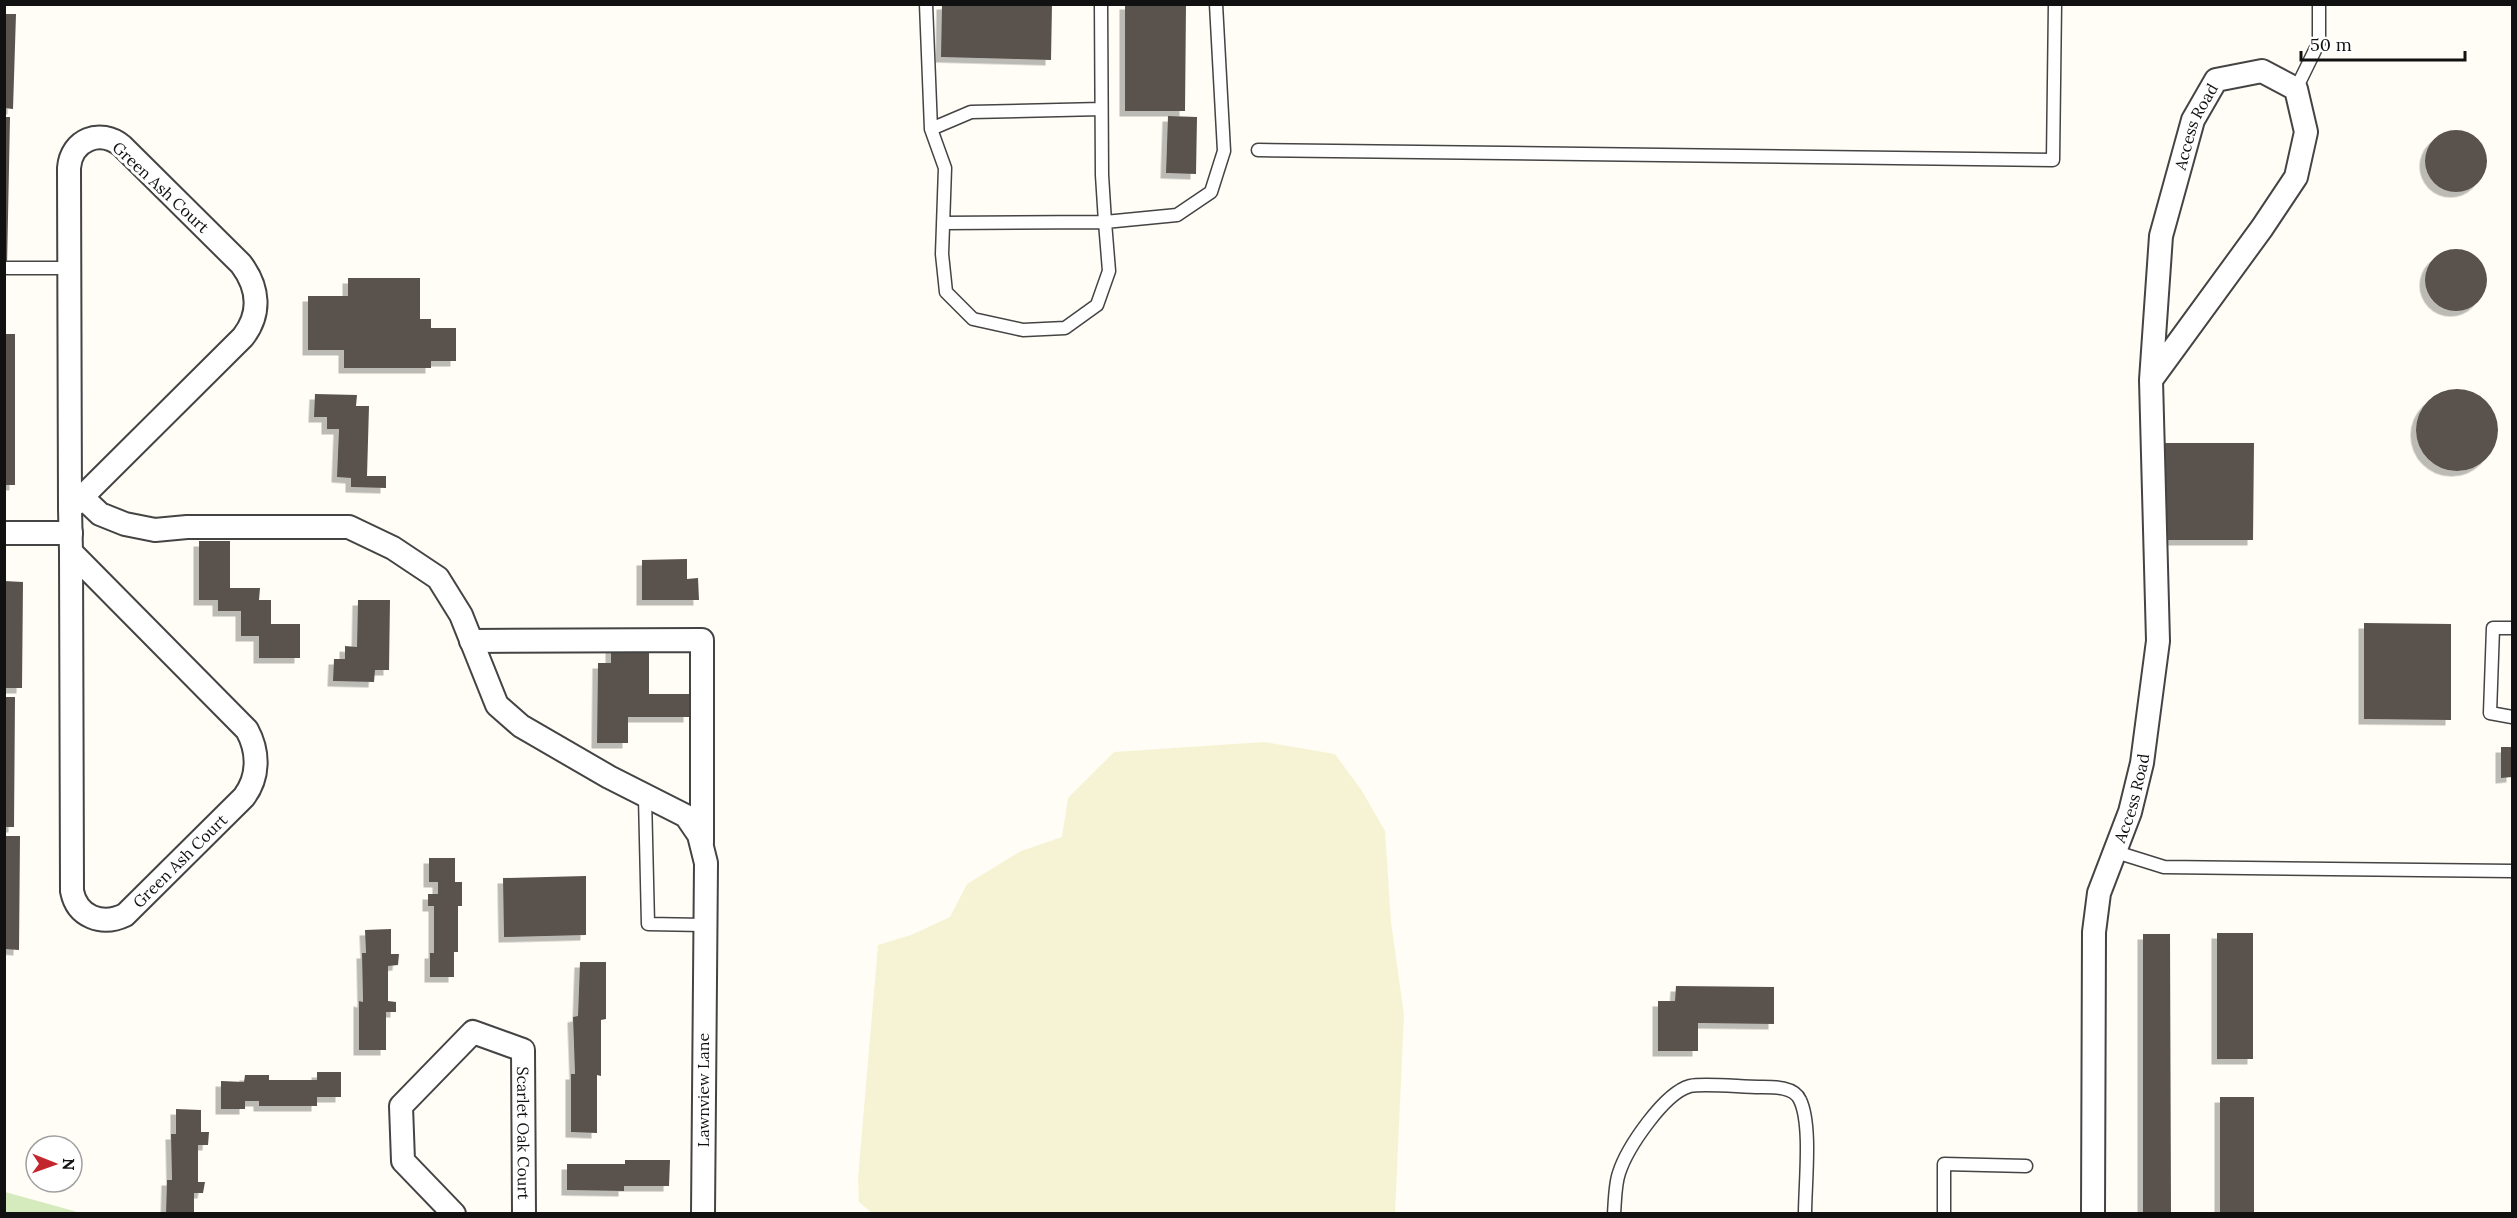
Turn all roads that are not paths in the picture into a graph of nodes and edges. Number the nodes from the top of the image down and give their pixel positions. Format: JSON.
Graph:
{"nodes":[{"id":1,"x":926,"y":4,"type":"edge"},
{"id":2,"x":1101,"y":4,"type":"edge"},
{"id":3,"x":1216,"y":4,"type":"edge"},
{"id":4,"x":2055,"y":4,"type":"edge"},
{"id":5,"x":2319,"y":4,"type":"edge"},
{"id":6,"x":2296,"y":88,"type":"junction"},
{"id":7,"x":1101,"y":109,"type":"junction"},
{"id":8,"x":931,"y":129,"type":"junction"},
{"id":9,"x":1258,"y":150,"type":"dead end"},
{"id":10,"x":1105,"y":222,"type":"junction"},
{"id":11,"x":943,"y":223,"type":"junction"},
{"id":12,"x":4,"y":268,"type":"edge"},
{"id":13,"x":69,"y":268,"type":"junction"},
{"id":14,"x":2151,"y":380,"type":"junction"},
{"id":15,"x":76,"y":503,"type":"junction"},
{"id":16,"x":4,"y":533,"type":"edge"},
{"id":17,"x":71,"y":542,"type":"junction"},
{"id":18,"x":2512,"y":628,"type":"edge"},
{"id":19,"x":471,"y":641,"type":"junction"},
{"id":20,"x":2512,"y":717,"type":"edge"},
{"id":21,"x":645,"y":797,"type":"junction"},
{"id":22,"x":702,"y":848,"type":"junction"},
{"id":23,"x":2116,"y":852,"type":"junction"},
{"id":24,"x":2512,"y":871,"type":"edge"},
{"id":25,"x":704,"y":925,"type":"junction"},
{"id":26,"x":2026,"y":1166,"type":"dead end"},
{"id":27,"x":454,"y":1214,"type":"edge"},
{"id":28,"x":524,"y":1214,"type":"edge"},
{"id":29,"x":703,"y":1214,"type":"edge"},
{"id":30,"x":1614,"y":1214,"type":"edge"},
{"id":31,"x":1805,"y":1214,"type":"edge"},
{"id":32,"x":1944,"y":1214,"type":"edge"},
{"id":33,"x":2093,"y":1214,"type":"edge"}],
"edges":[{"from":1,"to":8,"type":"lane"},
{"from":2,"to":7,"type":"lane"},
{"from":3,"to":10,"type":"lane"},
{"from":4,"to":9,"type":"lane"},
{"from":5,"to":6,"type":"lane"},
{"from":6,"to":14,"type":"street"},
{"from":6,"to":14,"type":"street","name":"Access Road"},
{"from":7,"to":8,"type":"lane"},
{"from":7,"to":10,"type":"lane"},
{"from":8,"to":11,"type":"lane"},
{"from":10,"to":11,"type":"lane"},
{"from":10,"to":11,"type":"lane"},
{"from":12,"to":13,"type":"lane"},
{"from":13,"to":15,"type":"street","name":"Green Ash Court"},
{"from":13,"to":15,"type":"street","name":"Green Ash Court"},
{"from":14,"to":23,"type":"street","name":"Access Road"},
{"from":15,"to":17,"type":"street","name":"Green Ash Court"},
{"from":15,"to":19,"type":"street"},
{"from":16,"to":17,"type":"street"},
{"from":17,"to":17,"type":"street","name":"Green Ash Court"},
{"from":18,"to":20,"type":"lane"},
{"from":19,"to":21,"type":"street"},
{"from":19,"to":22,"type":"street"},
{"from":21,"to":22,"type":"street"},
{"from":21,"to":25,"type":"lane"},
{"from":22,"to":25,"type":"street","name":"Lawnview Lane"},
{"from":23,"to":24,"type":"lane"},
{"from":23,"to":33,"type":"street","name":"Access Road"},
{"from":25,"to":29,"type":"street","name":"Lawnview Lane"},
{"from":26,"to":32,"type":"lane"},
{"from":27,"to":28,"type":"street","name":"Scarlet Oak Court"},
{"from":30,"to":31,"type":"lane"}]}
